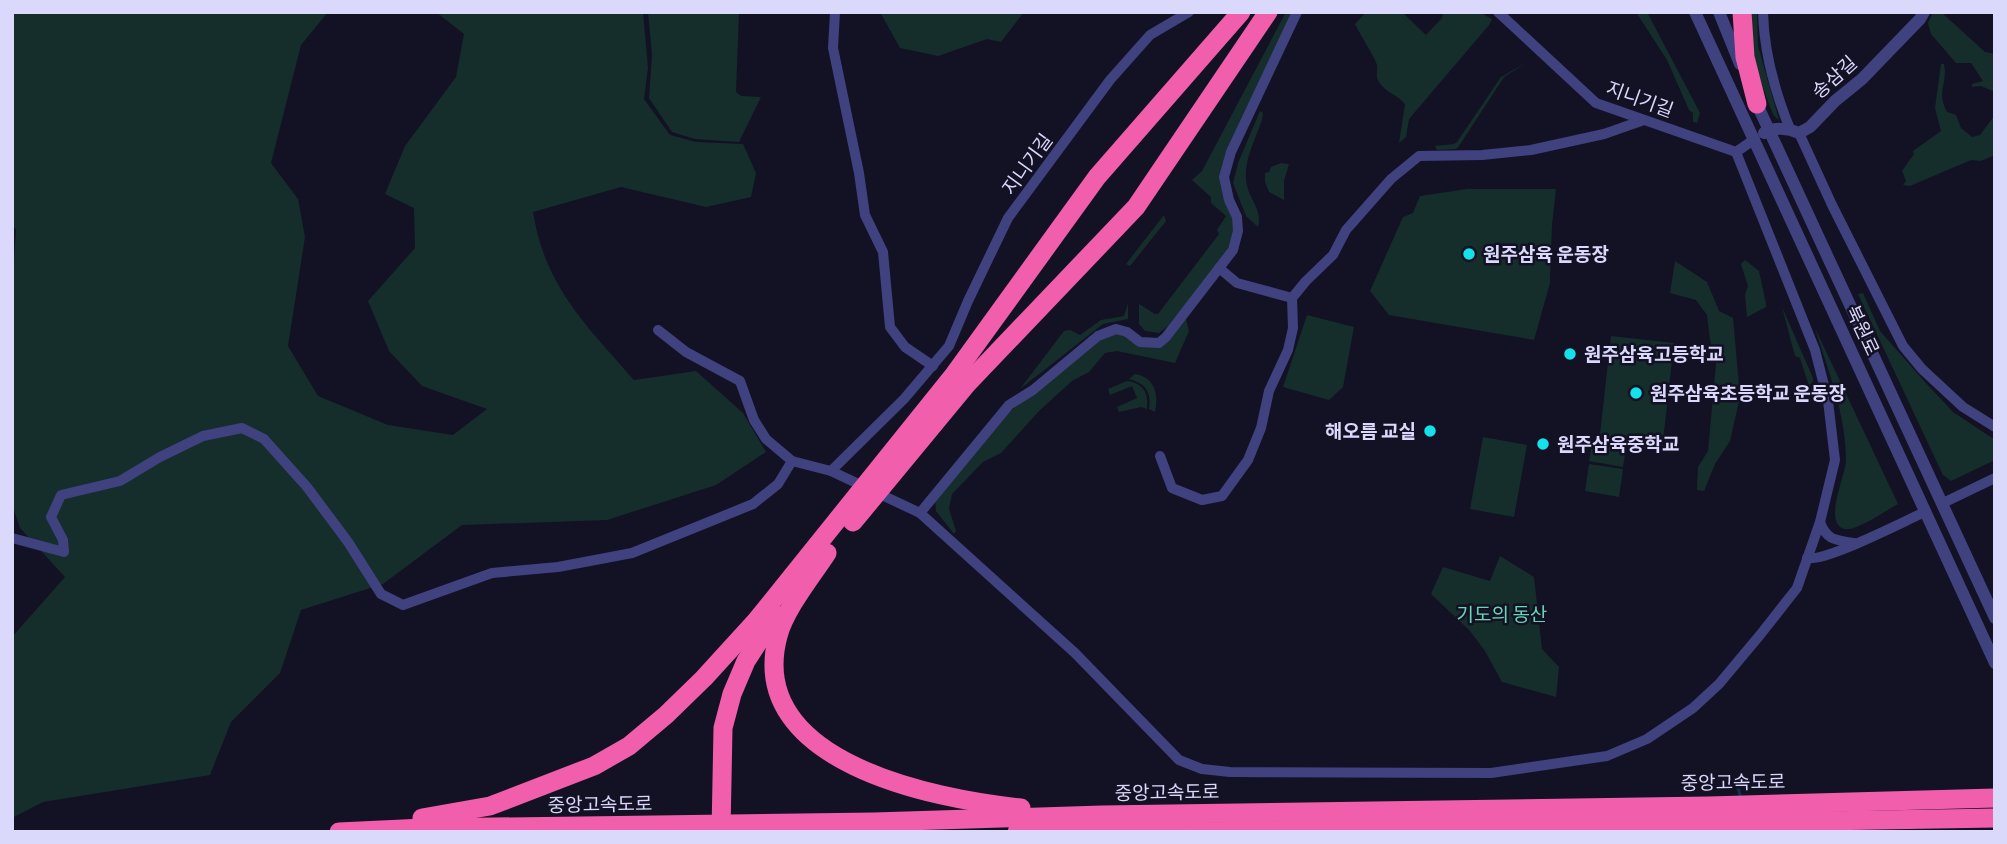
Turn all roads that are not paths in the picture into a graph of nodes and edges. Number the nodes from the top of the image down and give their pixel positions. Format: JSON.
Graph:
{"nodes":[{"id":1,"x":835,"y":12,"type":"edge"},
{"id":2,"x":1189,"y":12,"type":"edge"},
{"id":3,"x":1241,"y":12,"type":"edge"},
{"id":4,"x":1268,"y":12,"type":"edge"},
{"id":5,"x":1297,"y":12,"type":"edge"},
{"id":6,"x":1498,"y":12,"type":"edge"},
{"id":7,"x":1695,"y":12,"type":"edge"},
{"id":8,"x":1719,"y":12,"type":"edge"},
{"id":9,"x":1742,"y":12,"type":"edge"},
{"id":10,"x":1763,"y":12,"type":"edge"},
{"id":11,"x":1924,"y":12,"type":"edge"},
{"id":12,"x":1757,"y":104,"type":"junction"},
{"id":13,"x":1644,"y":120,"type":"junction"},
{"id":14,"x":1770,"y":130,"type":"junction"},
{"id":15,"x":1795,"y":131,"type":"junction"},
{"id":16,"x":1755,"y":139,"type":"junction"},
{"id":17,"x":1736,"y":152,"type":"junction"},
{"id":18,"x":1219,"y":268,"type":"junction"},
{"id":19,"x":1292,"y":298,"type":"junction"},
{"id":20,"x":658,"y":330,"type":"dead end"},
{"id":21,"x":933,"y":366,"type":"junction"},
{"id":22,"x":1995,"y":426,"type":"edge"},
{"id":23,"x":1160,"y":456,"type":"dead end"},
{"id":24,"x":897,"y":457,"type":"junction"},
{"id":25,"x":792,"y":461,"type":"junction"},
{"id":26,"x":831,"y":471,"type":"junction"},
{"id":27,"x":1995,"y":478,"type":"edge"},
{"id":28,"x":1942,"y":503,"type":"junction"},
{"id":29,"x":1925,"y":512,"type":"junction"},
{"id":30,"x":919,"y":513,"type":"junction"},
{"id":31,"x":1820,"y":522,"type":"junction"},
{"id":32,"x":12,"y":538,"type":"edge"},
{"id":33,"x":831,"y":542,"type":"junction"},
{"id":34,"x":1854,"y":544,"type":"junction"},
{"id":35,"x":1807,"y":558,"type":"junction"},
{"id":36,"x":1995,"y":618,"type":"edge"},
{"id":37,"x":756,"y":621,"type":"junction"},
{"id":38,"x":1995,"y":663,"type":"edge"},
{"id":39,"x":1995,"y":798,"type":"edge"},
{"id":40,"x":716,"y":800,"type":"junction"},
{"id":41,"x":1799,"y":812,"type":"junction"},
{"id":42,"x":1712,"y":814,"type":"junction"},
{"id":43,"x":1102,"y":816,"type":"junction"},
{"id":44,"x":1988,"y":818,"type":"edge"},
{"id":45,"x":338,"y":832,"type":"edge"},
{"id":46,"x":711,"y":832,"type":"edge"},
{"id":47,"x":721,"y":832,"type":"edge"},
{"id":48,"x":1017,"y":832,"type":"edge"},
{"id":49,"x":1188,"y":832,"type":"edge"},
{"id":50,"x":1195,"y":832,"type":"edge"}],
"edges":[{"from":1,"to":21,"type":"street"},
{"from":2,"to":21,"type":"street","name":"지니기길"},
{"from":3,"to":24,"type":"highway"},
{"from":4,"to":24,"type":"highway"},
{"from":5,"to":18,"type":"street"},
{"from":6,"to":13,"type":"street","name":"지니기길"},
{"from":7,"to":16,"type":"street","name":"북원로"},
{"from":8,"to":12,"type":"street","name":"북원로"},
{"from":9,"to":12,"type":"highway"},
{"from":10,"to":15,"type":"street"},
{"from":11,"to":15,"type":"street","name":"송삼길"},
{"from":12,"to":14,"type":"street","name":"북원로"},
{"from":13,"to":17,"type":"street","name":"지니기길"},
{"from":13,"to":19,"type":"street"},
{"from":14,"to":15,"type":"street"},
{"from":14,"to":16,"type":"street"},
{"from":14,"to":28,"type":"street","name":"북원로"},
{"from":15,"to":22,"type":"street"},
{"from":16,"to":17,"type":"street"},
{"from":16,"to":29,"type":"street","name":"북원로"},
{"from":17,"to":31,"type":"street"},
{"from":18,"to":19,"type":"street"},
{"from":18,"to":30,"type":"street"},
{"from":19,"to":23,"type":"street"},
{"from":20,"to":25,"type":"street"},
{"from":21,"to":26,"type":"street","name":"지니기길"},
{"from":24,"to":33,"type":"highway"},
{"from":25,"to":26,"type":"street"},
{"from":25,"to":32,"type":"street"},
{"from":26,"to":30,"type":"street"},
{"from":27,"to":28,"type":"street"},
{"from":28,"to":29,"type":"street"},
{"from":28,"to":36,"type":"street","name":"북원로"},
{"from":29,"to":34,"type":"street"},
{"from":29,"to":38,"type":"street","name":"북원로"},
{"from":30,"to":35,"type":"street"},
{"from":31,"to":34,"type":"street"},
{"from":31,"to":35,"type":"street"},
{"from":33,"to":37,"type":"highway"},
{"from":33,"to":40,"type":"highway"},
{"from":33,"to":43,"type":"highway"},
{"from":34,"to":35,"type":"street"},
{"from":37,"to":40,"type":"highway"},
{"from":37,"to":45,"type":"highway"},
{"from":39,"to":41,"type":"highway","name":"중앙고속도로"},
{"from":40,"to":46,"type":"highway"},
{"from":40,"to":47,"type":"highway"},
{"from":41,"to":42,"type":"highway","name":"중앙고속도로"},
{"from":41,"to":44,"type":"highway","name":"중앙고속도로"},
{"from":42,"to":43,"type":"highway","name":"중앙고속도로"},
{"from":42,"to":50,"type":"highway","name":"중앙고속도로"},
{"from":43,"to":45,"type":"highway","name":"중앙고속도로"},
{"from":48,"to":49,"type":"highway","name":"중앙고속도로"}]}
